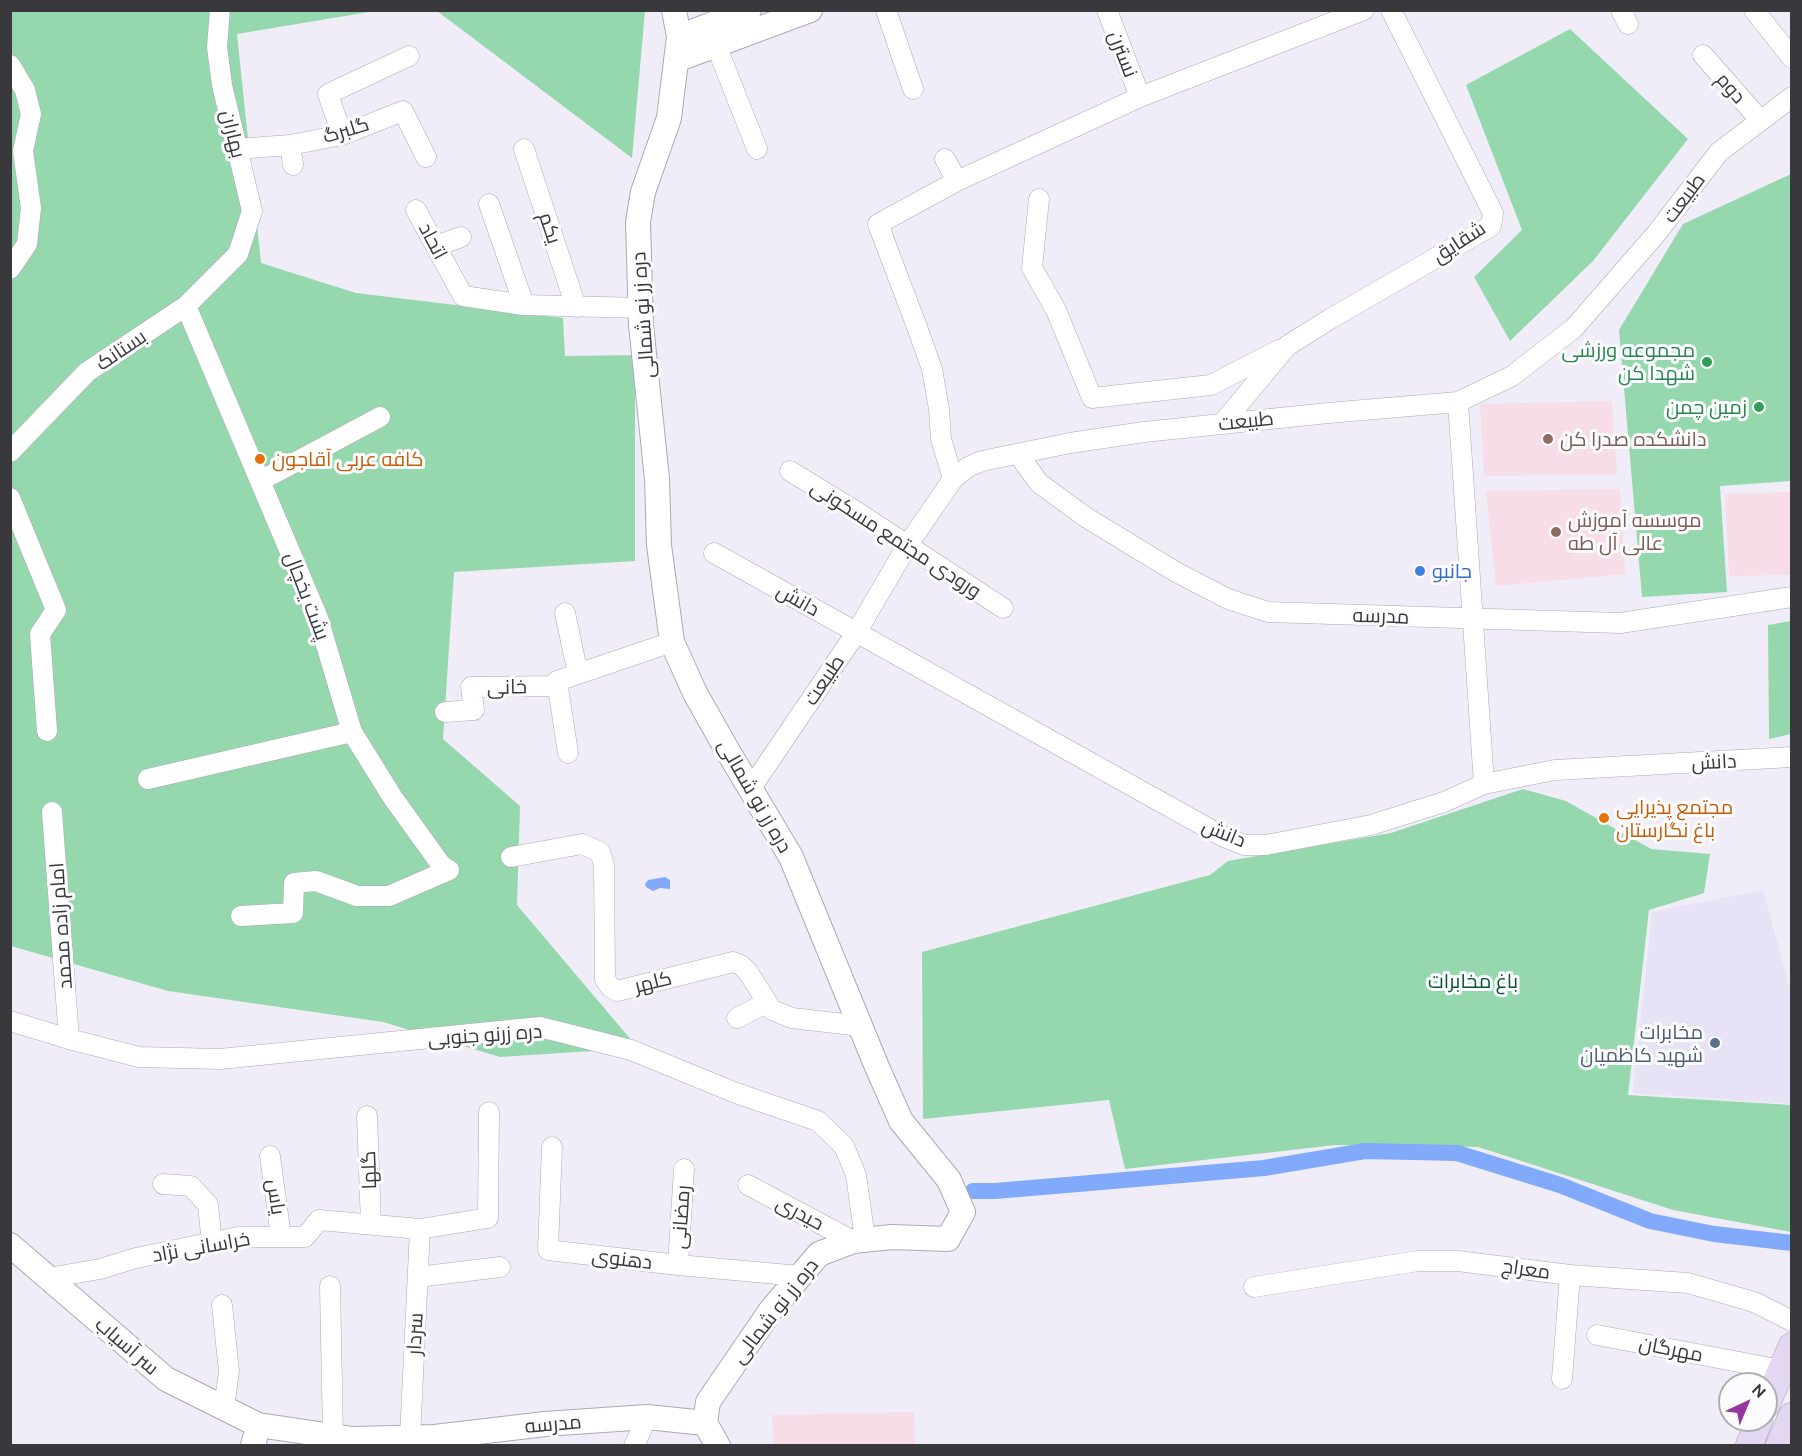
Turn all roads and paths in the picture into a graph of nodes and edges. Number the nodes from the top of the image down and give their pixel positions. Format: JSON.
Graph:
{"nodes":[{"id":1,"x":220,"y":10,"type":"edge"},
{"id":2,"x":674,"y":10,"type":"edge"},
{"id":3,"x":749,"y":10,"type":"edge"},
{"id":4,"x":810,"y":10,"type":"edge"},
{"id":5,"x":886,"y":10,"type":"edge"},
{"id":6,"x":1107,"y":10,"type":"edge"},
{"id":7,"x":1364,"y":10,"type":"edge"},
{"id":8,"x":1391,"y":10,"type":"edge"},
{"id":9,"x":1754,"y":10,"type":"edge"},
{"id":10,"x":716,"y":45,"type":"junction"},
{"id":11,"x":677,"y":49,"type":"junction"},
{"id":12,"x":1703,"y":55,"type":"dead end"},
{"id":13,"x":409,"y":56,"type":"dead end"},
{"id":14,"x":1791,"y":58,"type":"edge"},
{"id":15,"x":10,"y":65,"type":"edge"},
{"id":16,"x":914,"y":89,"type":"dead end"},
{"id":17,"x":1140,"y":97,"type":"junction"},
{"id":18,"x":1791,"y":97,"type":"edge"},
{"id":19,"x":1760,"y":120,"type":"junction"},
{"id":20,"x":342,"y":135,"type":"junction"},
{"id":21,"x":290,"y":145,"type":"junction"},
{"id":22,"x":237,"y":149,"type":"junction"},
{"id":23,"x":524,"y":149,"type":"dead end"},
{"id":24,"x":757,"y":149,"type":"dead end"},
{"id":25,"x":426,"y":158,"type":"dead end"},
{"id":26,"x":945,"y":159,"type":"dead end"},
{"id":27,"x":293,"y":165,"type":"dead end"},
{"id":28,"x":957,"y":181,"type":"junction"},
{"id":29,"x":1039,"y":199,"type":"dead end"},
{"id":30,"x":489,"y":204,"type":"dead end"},
{"id":31,"x":416,"y":210,"type":"dead end"},
{"id":32,"x":461,"y":237,"type":"dead end"},
{"id":33,"x":436,"y":246,"type":"junction"},
{"id":34,"x":238,"y":254,"type":"joint"},
{"id":35,"x":10,"y":268,"type":"edge"},
{"id":36,"x":524,"y":305,"type":"junction"},
{"id":37,"x":186,"y":306,"type":"junction"},
{"id":38,"x":576,"y":307,"type":"junction"},
{"id":39,"x":640,"y":308,"type":"junction"},
{"id":40,"x":1287,"y":346,"type":"junction"},
{"id":41,"x":1458,"y":402,"type":"junction"},
{"id":42,"x":380,"y":417,"type":"dead end"},
{"id":43,"x":1222,"y":424,"type":"junction"},
{"id":44,"x":10,"y":452,"type":"edge"},
{"id":45,"x":1018,"y":454,"type":"junction"},
{"id":46,"x":790,"y":471,"type":"dead end"},
{"id":47,"x":953,"y":479,"type":"junction"},
{"id":48,"x":260,"y":481,"type":"junction"},
{"id":49,"x":10,"y":498,"type":"edge"},
{"id":50,"x":907,"y":546,"type":"junction"},
{"id":51,"x":714,"y":553,"type":"dead end"},
{"id":52,"x":1791,"y":597,"type":"edge"},
{"id":53,"x":1003,"y":608,"type":"dead end"},
{"id":54,"x":565,"y":613,"type":"dead end"},
{"id":55,"x":1473,"y":620,"type":"junction"},
{"id":56,"x":856,"y":633,"type":"junction"},
{"id":57,"x":672,"y":642,"type":"junction"},
{"id":58,"x":578,"y":674,"type":"junction"},
{"id":59,"x":558,"y":686,"type":"junction"},
{"id":60,"x":445,"y":712,"type":"dead end"},
{"id":61,"x":47,"y":731,"type":"dead end"},
{"id":62,"x":352,"y":732,"type":"junction"},
{"id":63,"x":568,"y":753,"type":"dead end"},
{"id":64,"x":1791,"y":757,"type":"edge"},
{"id":65,"x":148,"y":779,"type":"dead end"},
{"id":66,"x":1484,"y":784,"type":"junction"},
{"id":67,"x":751,"y":788,"type":"junction"},
{"id":68,"x":52,"y":812,"type":"dead end"},
{"id":69,"x":511,"y":857,"type":"dead end"},
{"id":70,"x":241,"y":916,"type":"dead end"},
{"id":71,"x":766,"y":1003,"type":"junction"},
{"id":72,"x":737,"y":1018,"type":"dead end"},
{"id":73,"x":11,"y":1021,"type":"edge"},
{"id":74,"x":861,"y":1026,"type":"junction"},
{"id":75,"x":69,"y":1039,"type":"junction"},
{"id":76,"x":489,"y":1112,"type":"dead end"},
{"id":77,"x":367,"y":1116,"type":"dead end"},
{"id":78,"x":552,"y":1146,"type":"dead end"},
{"id":79,"x":270,"y":1156,"type":"dead end"},
{"id":80,"x":684,"y":1169,"type":"dead end"},
{"id":81,"x":163,"y":1184,"type":"dead end"},
{"id":82,"x":748,"y":1185,"type":"dead end"},
{"id":83,"x":371,"y":1224,"type":"junction"},
{"id":84,"x":420,"y":1229,"type":"junction"},
{"id":85,"x":281,"y":1237,"type":"junction"},
{"id":86,"x":859,"y":1240,"type":"junction"},
{"id":87,"x":212,"y":1244,"type":"junction"},
{"id":88,"x":10,"y":1245,"type":"edge"},
{"id":89,"x":678,"y":1265,"type":"junction"},
{"id":90,"x":500,"y":1267,"type":"dead end"},
{"id":91,"x":1570,"y":1275,"type":"junction"},
{"id":92,"x":800,"y":1276,"type":"junction"},
{"id":93,"x":48,"y":1278,"type":"junction"},
{"id":94,"x":418,"y":1278,"type":"junction"},
{"id":95,"x":330,"y":1286,"type":"dead end"},
{"id":96,"x":1254,"y":1287,"type":"dead end"},
{"id":97,"x":222,"y":1305,"type":"dead end"},
{"id":98,"x":1791,"y":1321,"type":"edge"},
{"id":99,"x":1598,"y":1335,"type":"dead end"},
{"id":100,"x":1791,"y":1346,"type":"edge"},
{"id":101,"x":1781,"y":1371,"type":"junction"},
{"id":102,"x":1778,"y":1378,"type":"edge"},
{"id":103,"x":1562,"y":1379,"type":"dead end"},
{"id":104,"x":224,"y":1408,"type":"junction"},
{"id":105,"x":707,"y":1412,"type":"junction"},
{"id":106,"x":1791,"y":1416,"type":"edge"},
{"id":107,"x":647,"y":1417,"type":"junction"},
{"id":108,"x":1755,"y":1432,"type":"edge"},
{"id":109,"x":255,"y":1435,"type":"edge"},
{"id":110,"x":333,"y":1436,"type":"junction"},
{"id":111,"x":410,"y":1438,"type":"junction"},
{"id":112,"x":434,"y":1441,"type":"edge"},
{"id":113,"x":634,"y":1446,"type":"edge"},
{"id":114,"x":718,"y":1446,"type":"edge"},
{"id":115,"x":1749,"y":1446,"type":"edge"},
{"id":116,"x":1779,"y":1446,"type":"edge"}],
"edges":[{"from":1,"to":22,"type":"street","name":"بهاران"},
{"from":2,"to":11,"type":"street","name":"دره زر نو شمالی"},
{"from":3,"to":11,"type":"street"},
{"from":4,"to":10,"type":"street"},
{"from":5,"to":16,"type":"street"},
{"from":6,"to":17,"type":"street","name":"نسترن"},
{"from":7,"to":17,"type":"street"},
{"from":8,"to":40,"type":"street","name":"شقایق"},
{"from":9,"to":14,"type":"street"},
{"from":10,"to":11,"type":"street"},
{"from":10,"to":24,"type":"street"},
{"from":11,"to":39,"type":"street","name":"دره زر نو شمالی"},
{"from":12,"to":19,"type":"street","name":"دوم"},
{"from":13,"to":20,"type":"street"},
{"from":15,"to":35,"type":"street"},
{"from":17,"to":28,"type":"street"},
{"from":18,"to":19,"type":"street","name":"طبیعت"},
{"from":19,"to":41,"type":"street","name":"طبیعت"},
{"from":20,"to":21,"type":"street","name":"گلبرگ"},
{"from":20,"to":25,"type":"street","name":"گلبرگ"},
{"from":21,"to":22,"type":"street","name":"گلبرگ"},
{"from":21,"to":27,"type":"street"},
{"from":22,"to":34,"type":"street","name":"بهاران"},
{"from":23,"to":38,"type":"street","name":"یکم"},
{"from":26,"to":28,"type":"street"},
{"from":28,"to":47,"type":"street"},
{"from":29,"to":40,"type":"street","name":"شقایق"},
{"from":30,"to":36,"type":"street"},
{"from":31,"to":33,"type":"street","name":"اتحاد"},
{"from":32,"to":33,"type":"street"},
{"from":33,"to":36,"type":"street","name":"اتحاد"},
{"from":34,"to":37,"type":"street","name":"بستانک"},
{"from":36,"to":38,"type":"street"},
{"from":37,"to":44,"type":"street","name":"بستانک"},
{"from":37,"to":48,"type":"street","name":"پشت یخچال"},
{"from":38,"to":39,"type":"street"},
{"from":39,"to":57,"type":"street","name":"دره زر نو شمالی"},
{"from":40,"to":43,"type":"street","name":"شقایق"},
{"from":41,"to":43,"type":"street","name":"طبیعت"},
{"from":41,"to":55,"type":"street"},
{"from":42,"to":48,"type":"street"},
{"from":43,"to":45,"type":"street","name":"طبیعت"},
{"from":45,"to":47,"type":"street","name":"طبیعت"},
{"from":45,"to":55,"type":"street","name":"مدرسه"},
{"from":46,"to":50,"type":"street","name":"ورودی مجتمع مسکونی"},
{"from":47,"to":50,"type":"street","name":"طبیعت"},
{"from":48,"to":62,"type":"street","name":"پشت یخچال"},
{"from":49,"to":61,"type":"street"},
{"from":50,"to":53,"type":"street","name":"ورودی مجتمع مسکونی"},
{"from":50,"to":56,"type":"street","name":"طبیعت"},
{"from":51,"to":56,"type":"street","name":"دانش"},
{"from":52,"to":55,"type":"street","name":"مدرسه"},
{"from":54,"to":58,"type":"street"},
{"from":55,"to":66,"type":"street"},
{"from":56,"to":66,"type":"street","name":"دانش"},
{"from":56,"to":67,"type":"street","name":"طبیعت"},
{"from":57,"to":58,"type":"street"},
{"from":57,"to":67,"type":"street","name":"دره زر نو شمالی"},
{"from":58,"to":59,"type":"street"},
{"from":59,"to":60,"type":"street","name":"خانی"},
{"from":59,"to":63,"type":"street"},
{"from":62,"to":65,"type":"street"},
{"from":62,"to":70,"type":"street","name":"پشت یخچال"},
{"from":64,"to":66,"type":"street","name":"دانش"},
{"from":67,"to":74,"type":"street","name":"دره زر نو شمالی"},
{"from":68,"to":75,"type":"street","name":"امام زاده محمد"},
{"from":69,"to":71,"type":"street","name":"کلهر"},
{"from":71,"to":72,"type":"street"},
{"from":71,"to":74,"type":"street","name":"کلهر"},
{"from":73,"to":75,"type":"street","name":"دره زرنو جنوبی"},
{"from":74,"to":86,"type":"street","name":"دره زر نو شمالی"},
{"from":75,"to":86,"type":"street","name":"دره زرنو جنوبی"},
{"from":76,"to":84,"type":"street"},
{"from":77,"to":83,"type":"street","name":"گلها"},
{"from":78,"to":89,"type":"street","name":"دهنوی"},
{"from":79,"to":85,"type":"street","name":"یاس"},
{"from":80,"to":89,"type":"street","name":"رمضانی"},
{"from":81,"to":87,"type":"street"},
{"from":82,"to":86,"type":"street","name":"حیدری"},
{"from":83,"to":84,"type":"street","name":"خراسانی نژاد"},
{"from":83,"to":85,"type":"street","name":"خراسانی نژاد"},
{"from":84,"to":94,"type":"street","name":"سردار"},
{"from":85,"to":87,"type":"street","name":"خراسانی نژاد"},
{"from":86,"to":92,"type":"street","name":"دره زر نو شمالی"},
{"from":87,"to":93,"type":"street","name":"خراسانی نژاد"},
{"from":88,"to":93,"type":"street","name":"سر آسیاب"},
{"from":89,"to":92,"type":"street","name":"دهنوی"},
{"from":90,"to":94,"type":"street"},
{"from":91,"to":96,"type":"street","name":"معراج"},
{"from":91,"to":98,"type":"street","name":"معراج"},
{"from":91,"to":103,"type":"street"},
{"from":92,"to":105,"type":"street","name":"دره زر نو شمالی"},
{"from":93,"to":104,"type":"street","name":"سر آسیاب"},
{"from":94,"to":111,"type":"street","name":"سردار"},
{"from":95,"to":110,"type":"street"},
{"from":97,"to":104,"type":"street"},
{"from":99,"to":101,"type":"street","name":"مهرگان"},
{"from":100,"to":101,"type":"main road"},
{"from":101,"to":102,"type":"main road"},
{"from":104,"to":109,"type":"street","name":"سر آسیاب"},
{"from":105,"to":107,"type":"street","name":"مدرسه"},
{"from":105,"to":114,"type":"street"},
{"from":106,"to":116,"type":"main road"},
{"from":107,"to":112,"type":"street","name":"مدرسه"},
{"from":107,"to":113,"type":"street"},
{"from":108,"to":115,"type":"main road"},
{"from":109,"to":110,"type":"street","name":"مدرسه"},
{"from":110,"to":111,"type":"street","name":"مدرسه"},
{"from":111,"to":112,"type":"street","name":"مدرسه"}]}
